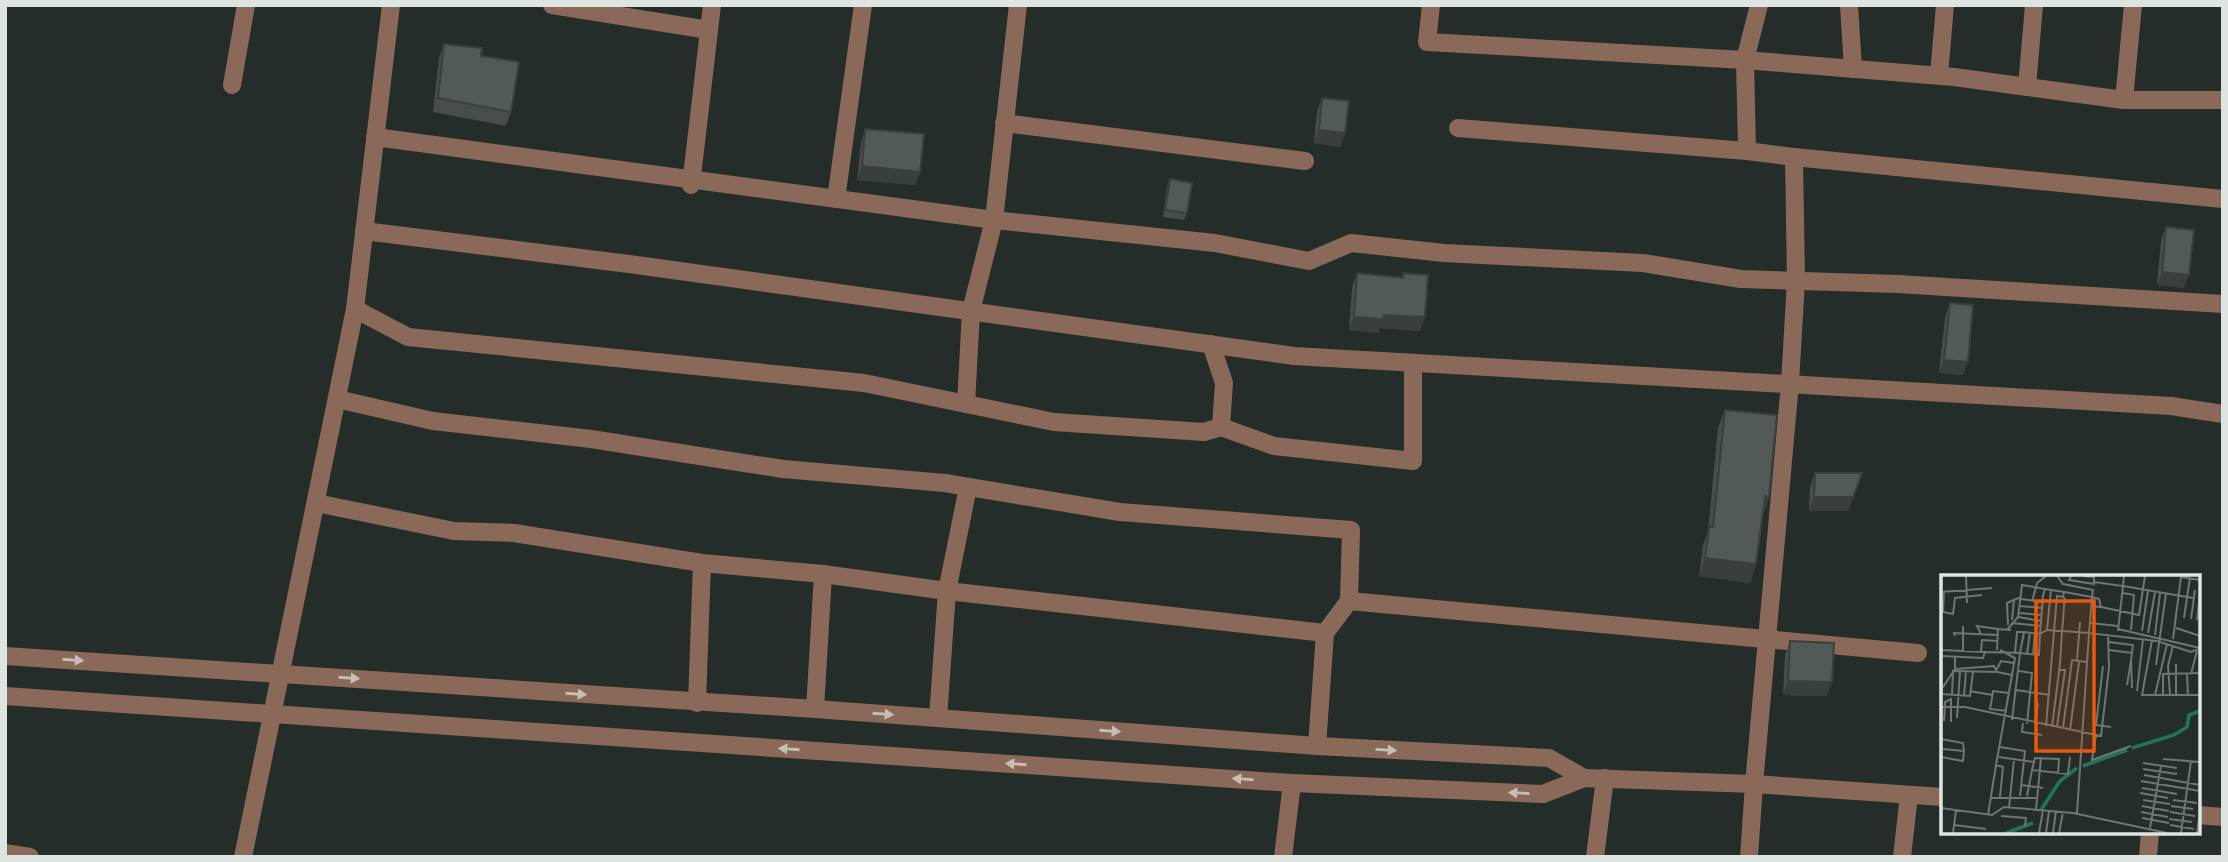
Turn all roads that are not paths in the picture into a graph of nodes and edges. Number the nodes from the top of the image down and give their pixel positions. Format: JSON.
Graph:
{"nodes":[{"id":1,"x":246,"y":5,"type":"edge"},
{"id":2,"x":391,"y":5,"type":"edge"},
{"id":3,"x":552,"y":5,"type":"edge"},
{"id":4,"x":712,"y":5,"type":"edge"},
{"id":5,"x":863,"y":5,"type":"edge"},
{"id":6,"x":1018,"y":5,"type":"edge"},
{"id":7,"x":1431,"y":5,"type":"edge"},
{"id":8,"x":1759,"y":5,"type":"edge"},
{"id":9,"x":1849,"y":5,"type":"edge"},
{"id":10,"x":1945,"y":5,"type":"edge"},
{"id":11,"x":2034,"y":5,"type":"edge"},
{"id":12,"x":2133,"y":5,"type":"edge"},
{"id":13,"x":709,"y":30,"type":"junction"},
{"id":14,"x":1745,"y":60,"type":"junction"},
{"id":15,"x":1853,"y":69,"type":"junction"},
{"id":16,"x":1938,"y":75,"type":"junction"},
{"id":17,"x":232,"y":85,"type":"dead end"},
{"id":18,"x":2027,"y":86,"type":"junction"},
{"id":19,"x":2124,"y":100,"type":"junction"},
{"id":20,"x":2223,"y":100,"type":"edge"},
{"id":21,"x":1004,"y":123,"type":"junction"},
{"id":22,"x":1458,"y":128,"type":"dead end"},
{"id":23,"x":375,"y":136,"type":"junction"},
{"id":24,"x":1746,"y":151,"type":"junction"},
{"id":25,"x":1794,"y":157,"type":"junction"},
{"id":26,"x":1305,"y":161,"type":"dead end"},
{"id":27,"x":691,"y":182,"type":"junction"},
{"id":28,"x":2223,"y":198,"type":"edge"},
{"id":29,"x":836,"y":199,"type":"junction"},
{"id":30,"x":994,"y":220,"type":"junction"},
{"id":31,"x":364,"y":231,"type":"junction"},
{"id":32,"x":1796,"y":281,"type":"junction"},
{"id":33,"x":2223,"y":304,"type":"edge"},
{"id":34,"x":355,"y":309,"type":"junction"},
{"id":35,"x":971,"y":311,"type":"junction"},
{"id":36,"x":1211,"y":344,"type":"junction"},
{"id":37,"x":1413,"y":363,"type":"junction"},
{"id":38,"x":1790,"y":383,"type":"junction"},
{"id":39,"x":337,"y":399,"type":"junction"},
{"id":40,"x":966,"y":404,"type":"junction"},
{"id":41,"x":2223,"y":414,"type":"edge"},
{"id":42,"x":1222,"y":427,"type":"junction"},
{"id":43,"x":968,"y":487,"type":"junction"},
{"id":44,"x":316,"y":503,"type":"junction"},
{"id":45,"x":702,"y":563,"type":"junction"},
{"id":46,"x":823,"y":574,"type":"junction"},
{"id":47,"x":947,"y":591,"type":"junction"},
{"id":48,"x":1349,"y":601,"type":"junction"},
{"id":49,"x":1325,"y":633,"type":"junction"},
{"id":50,"x":1768,"y":638,"type":"junction"},
{"id":51,"x":1918,"y":653,"type":"dead end"},
{"id":52,"x":5,"y":656,"type":"edge"},
{"id":53,"x":281,"y":673,"type":"junction"},
{"id":54,"x":5,"y":696,"type":"edge"},
{"id":55,"x":697,"y":703,"type":"junction"},
{"id":56,"x":815,"y":709,"type":"junction"},
{"id":57,"x":272,"y":714,"type":"junction"},
{"id":58,"x":938,"y":718,"type":"junction"},
{"id":59,"x":1317,"y":746,"type":"junction"},
{"id":60,"x":1584,"y":778,"type":"junction"},
{"id":61,"x":1605,"y":778,"type":"junction"},
{"id":62,"x":1292,"y":783,"type":"junction"},
{"id":63,"x":1754,"y":784,"type":"junction"},
{"id":64,"x":1909,"y":795,"type":"junction"},
{"id":65,"x":1941,"y":797,"type":"edge"},
{"id":66,"x":2200,"y":815,"type":"edge"},
{"id":67,"x":2223,"y":817,"type":"edge"},
{"id":68,"x":2150,"y":834,"type":"edge"},
{"id":69,"x":5,"y":852,"type":"edge"},
{"id":70,"x":30,"y":857,"type":"edge"},
{"id":71,"x":243,"y":857,"type":"edge"},
{"id":72,"x":1283,"y":857,"type":"edge"},
{"id":73,"x":1595,"y":857,"type":"edge"},
{"id":74,"x":1749,"y":857,"type":"edge"},
{"id":75,"x":1902,"y":857,"type":"edge"},
{"id":76,"x":2148,"y":857,"type":"edge"}],
"edges":[{"from":1,"to":17,"type":"street"},
{"from":2,"to":23,"type":"street"},
{"from":3,"to":13,"type":"street"},
{"from":4,"to":13,"type":"street"},
{"from":5,"to":29,"type":"street"},
{"from":6,"to":21,"type":"street"},
{"from":7,"to":14,"type":"street"},
{"from":8,"to":14,"type":"street"},
{"from":9,"to":15,"type":"street"},
{"from":10,"to":16,"type":"street"},
{"from":11,"to":18,"type":"street"},
{"from":12,"to":19,"type":"street"},
{"from":13,"to":27,"type":"street"},
{"from":14,"to":15,"type":"street"},
{"from":14,"to":24,"type":"street"},
{"from":15,"to":16,"type":"street"},
{"from":16,"to":18,"type":"street"},
{"from":18,"to":19,"type":"street"},
{"from":19,"to":20,"type":"street"},
{"from":21,"to":26,"type":"street"},
{"from":21,"to":30,"type":"street"},
{"from":22,"to":24,"type":"street"},
{"from":23,"to":27,"type":"street"},
{"from":23,"to":31,"type":"street"},
{"from":24,"to":25,"type":"street"},
{"from":25,"to":28,"type":"street"},
{"from":25,"to":32,"type":"street"},
{"from":27,"to":29,"type":"street"},
{"from":29,"to":30,"type":"street"},
{"from":30,"to":32,"type":"street"},
{"from":30,"to":35,"type":"street"},
{"from":31,"to":34,"type":"street"},
{"from":31,"to":35,"type":"street"},
{"from":32,"to":33,"type":"street"},
{"from":32,"to":38,"type":"street"},
{"from":34,"to":39,"type":"street"},
{"from":34,"to":40,"type":"street"},
{"from":35,"to":36,"type":"street"},
{"from":35,"to":40,"type":"street"},
{"from":36,"to":37,"type":"street"},
{"from":36,"to":42,"type":"street"},
{"from":37,"to":38,"type":"street"},
{"from":37,"to":42,"type":"street"},
{"from":38,"to":41,"type":"street"},
{"from":38,"to":50,"type":"street"},
{"from":39,"to":43,"type":"street"},
{"from":39,"to":44,"type":"street"},
{"from":40,"to":42,"type":"street"},
{"from":43,"to":47,"type":"street"},
{"from":43,"to":48,"type":"street"},
{"from":44,"to":45,"type":"street"},
{"from":44,"to":53,"type":"street"},
{"from":45,"to":46,"type":"street"},
{"from":45,"to":55,"type":"street"},
{"from":46,"to":47,"type":"street"},
{"from":46,"to":56,"type":"street"},
{"from":47,"to":49,"type":"street"},
{"from":47,"to":58,"type":"street"},
{"from":48,"to":49,"type":"street"},
{"from":48,"to":50,"type":"street"},
{"from":49,"to":59,"type":"street"},
{"from":50,"to":51,"type":"street"},
{"from":50,"to":63,"type":"street"},
{"from":52,"to":53,"type":"street","one_way":true},
{"from":53,"to":55,"type":"street","one_way":true},
{"from":53,"to":57,"type":"street"},
{"from":54,"to":57,"type":"street"},
{"from":55,"to":56,"type":"street"},
{"from":56,"to":58,"type":"street","one_way":true},
{"from":62,"to":57,"type":"street","one_way":true},
{"from":57,"to":71,"type":"street"},
{"from":58,"to":59,"type":"street","one_way":true},
{"from":59,"to":60,"type":"street","one_way":true},
{"from":60,"to":61,"type":"street"},
{"from":60,"to":62,"type":"street","one_way":true},
{"from":61,"to":63,"type":"street"},
{"from":61,"to":73,"type":"street"},
{"from":62,"to":72,"type":"street"},
{"from":63,"to":64,"type":"street"},
{"from":63,"to":74,"type":"street"},
{"from":64,"to":65,"type":"street"},
{"from":64,"to":75,"type":"street"},
{"from":66,"to":67,"type":"street"},
{"from":68,"to":76,"type":"street"},
{"from":69,"to":70,"type":"street"}]}
